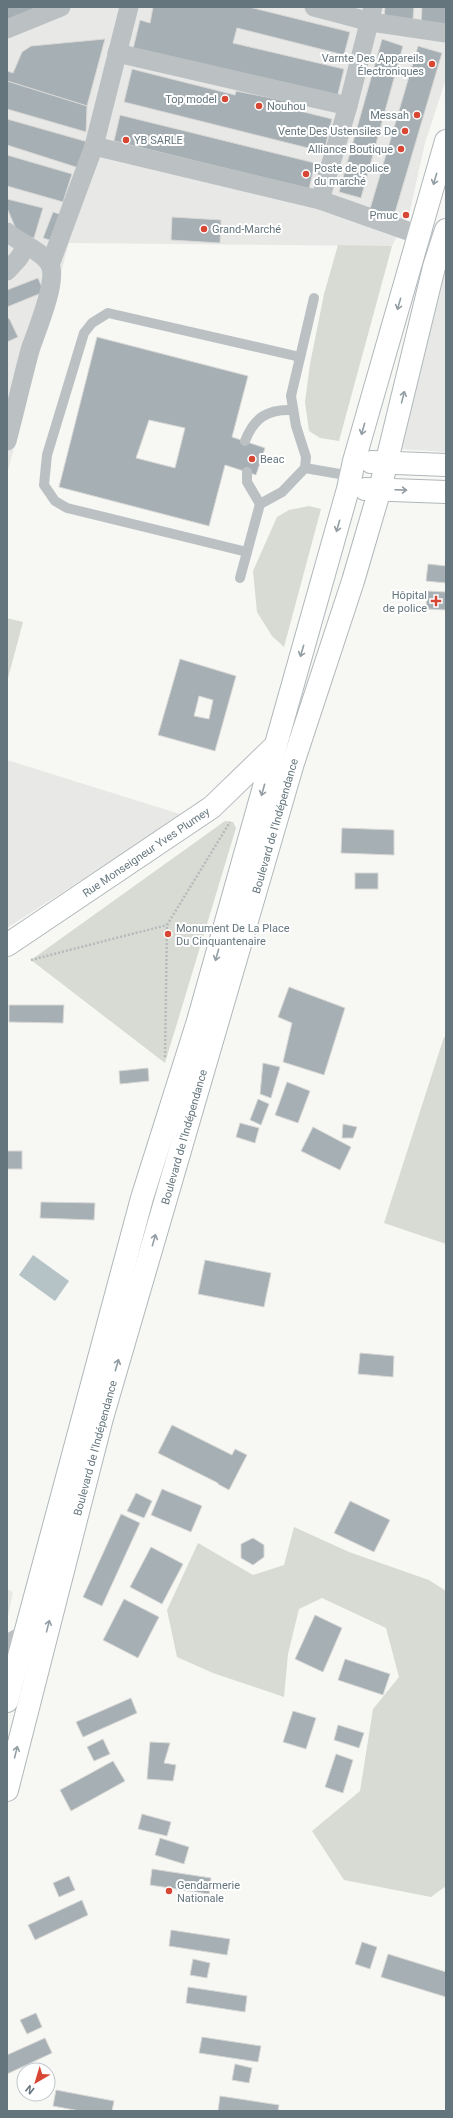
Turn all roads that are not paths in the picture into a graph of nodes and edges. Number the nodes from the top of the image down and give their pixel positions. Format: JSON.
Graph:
{"nodes":[{"id":1,"x":61,"y":7,"type":"edge"},
{"id":2,"x":129,"y":7,"type":"edge"},
{"id":3,"x":314,"y":7,"type":"edge"},
{"id":4,"x":372,"y":14,"type":"edge"},
{"id":5,"x":7,"y":29,"type":"edge"},
{"id":6,"x":446,"y":33,"type":"edge"},
{"id":7,"x":117,"y":53,"type":"junction"},
{"id":8,"x":348,"y":106,"type":"junction"},
{"id":9,"x":446,"y":141,"type":"edge"},
{"id":10,"x":94,"y":146,"type":"junction"},
{"id":11,"x":320,"y":200,"type":"junction"},
{"id":12,"x":7,"y":232,"type":"edge"},
{"id":13,"x":419,"y":235,"type":"junction"},
{"id":14,"x":444,"y":237,"type":"edge"},
{"id":15,"x":26,"y":246,"type":"junction"},
{"id":16,"x":50,"y":265,"type":"junction"},
{"id":17,"x":440,"y":269,"type":"edge"},
{"id":18,"x":7,"y":271,"type":"edge"},
{"id":19,"x":314,"y":298,"type":"dead end"},
{"id":20,"x":300,"y":357,"type":"junction"},
{"id":21,"x":292,"y":410,"type":"junction"},
{"id":22,"x":7,"y":441,"type":"edge"},
{"id":23,"x":245,"y":441,"type":"dead end"},
{"id":24,"x":385,"y":463,"type":"junction"},
{"id":25,"x":446,"y":465,"type":"edge"},
{"id":26,"x":306,"y":468,"type":"junction"},
{"id":27,"x":247,"y":472,"type":"dead end"},
{"id":28,"x":351,"y":475,"type":"junction"},
{"id":29,"x":380,"y":489,"type":"junction"},
{"id":30,"x":446,"y":492,"type":"edge"},
{"id":31,"x":260,"y":504,"type":"junction"},
{"id":32,"x":247,"y":552,"type":"junction"},
{"id":33,"x":240,"y":578,"type":"dead end"},
{"id":34,"x":318,"y":690,"type":"junction"},
{"id":35,"x":275,"y":746,"type":"junction"},
{"id":36,"x":7,"y":945,"type":"edge"},
{"id":37,"x":16,"y":1639,"type":"edge"},
{"id":38,"x":7,"y":1701,"type":"edge"},
{"id":39,"x":7,"y":1790,"type":"edge"}],
"edges":[{"from":1,"to":5,"type":"street"},
{"from":2,"to":7,"type":"street"},
{"from":3,"to":4,"type":"street"},
{"from":4,"to":6,"type":"street"},
{"from":4,"to":8,"type":"street"},
{"from":7,"to":8,"type":"street"},
{"from":7,"to":10,"type":"street"},
{"from":8,"to":11,"type":"street"},
{"from":9,"to":13,"type":"main road","name":"Boulevard de l'Indépendance","one_way":true},
{"from":10,"to":11,"type":"street"},
{"from":10,"to":16,"type":"street"},
{"from":11,"to":13,"type":"street"},
{"from":12,"to":15,"type":"street"},
{"from":13,"to":14,"type":"street"},
{"from":13,"to":28,"type":"main road","name":"Boulevard de l'Indépendance","one_way":true},
{"from":14,"to":17,"type":"main road","name":"Boulevard de l'Indépendance"},
{"from":15,"to":16,"type":"street"},
{"from":15,"to":18,"type":"street"},
{"from":16,"to":22,"type":"street"},
{"from":24,"to":17,"type":"main road","name":"Boulevard de l'Indépendance","one_way":true},
{"from":19,"to":20,"type":"lane"},
{"from":20,"to":21,"type":"lane"},
{"from":20,"to":32,"type":"lane"},
{"from":21,"to":23,"type":"lane"},
{"from":21,"to":26,"type":"lane"},
{"from":24,"to":25,"type":"main road"},
{"from":24,"to":28,"type":"main road"},
{"from":24,"to":29,"type":"main road","name":"Boulevard de l'Indépendance"},
{"from":26,"to":28,"type":"lane"},
{"from":26,"to":31,"type":"lane"},
{"from":27,"to":31,"type":"lane"},
{"from":28,"to":29,"type":"main road"},
{"from":28,"to":35,"type":"main road","name":"Boulevard de l'Indépendance","one_way":true},
{"from":29,"to":30,"type":"main road","one_way":true},
{"from":29,"to":34,"type":"main road","name":"Boulevard de l'Indépendance"},
{"from":31,"to":32,"type":"lane"},
{"from":32,"to":33,"type":"lane"},
{"from":34,"to":35,"type":"main road"},
{"from":39,"to":34,"type":"main road","name":"Boulevard de l'Indépendance","one_way":true},
{"from":35,"to":36,"type":"main road","name":"Rue Monseigneur Yves Plumey"},
{"from":35,"to":37,"type":"main road","name":"Boulevard de l'Indépendance","one_way":true},
{"from":37,"to":38,"type":"main road","name":"Boulevard de l'Indépendance"}]}
